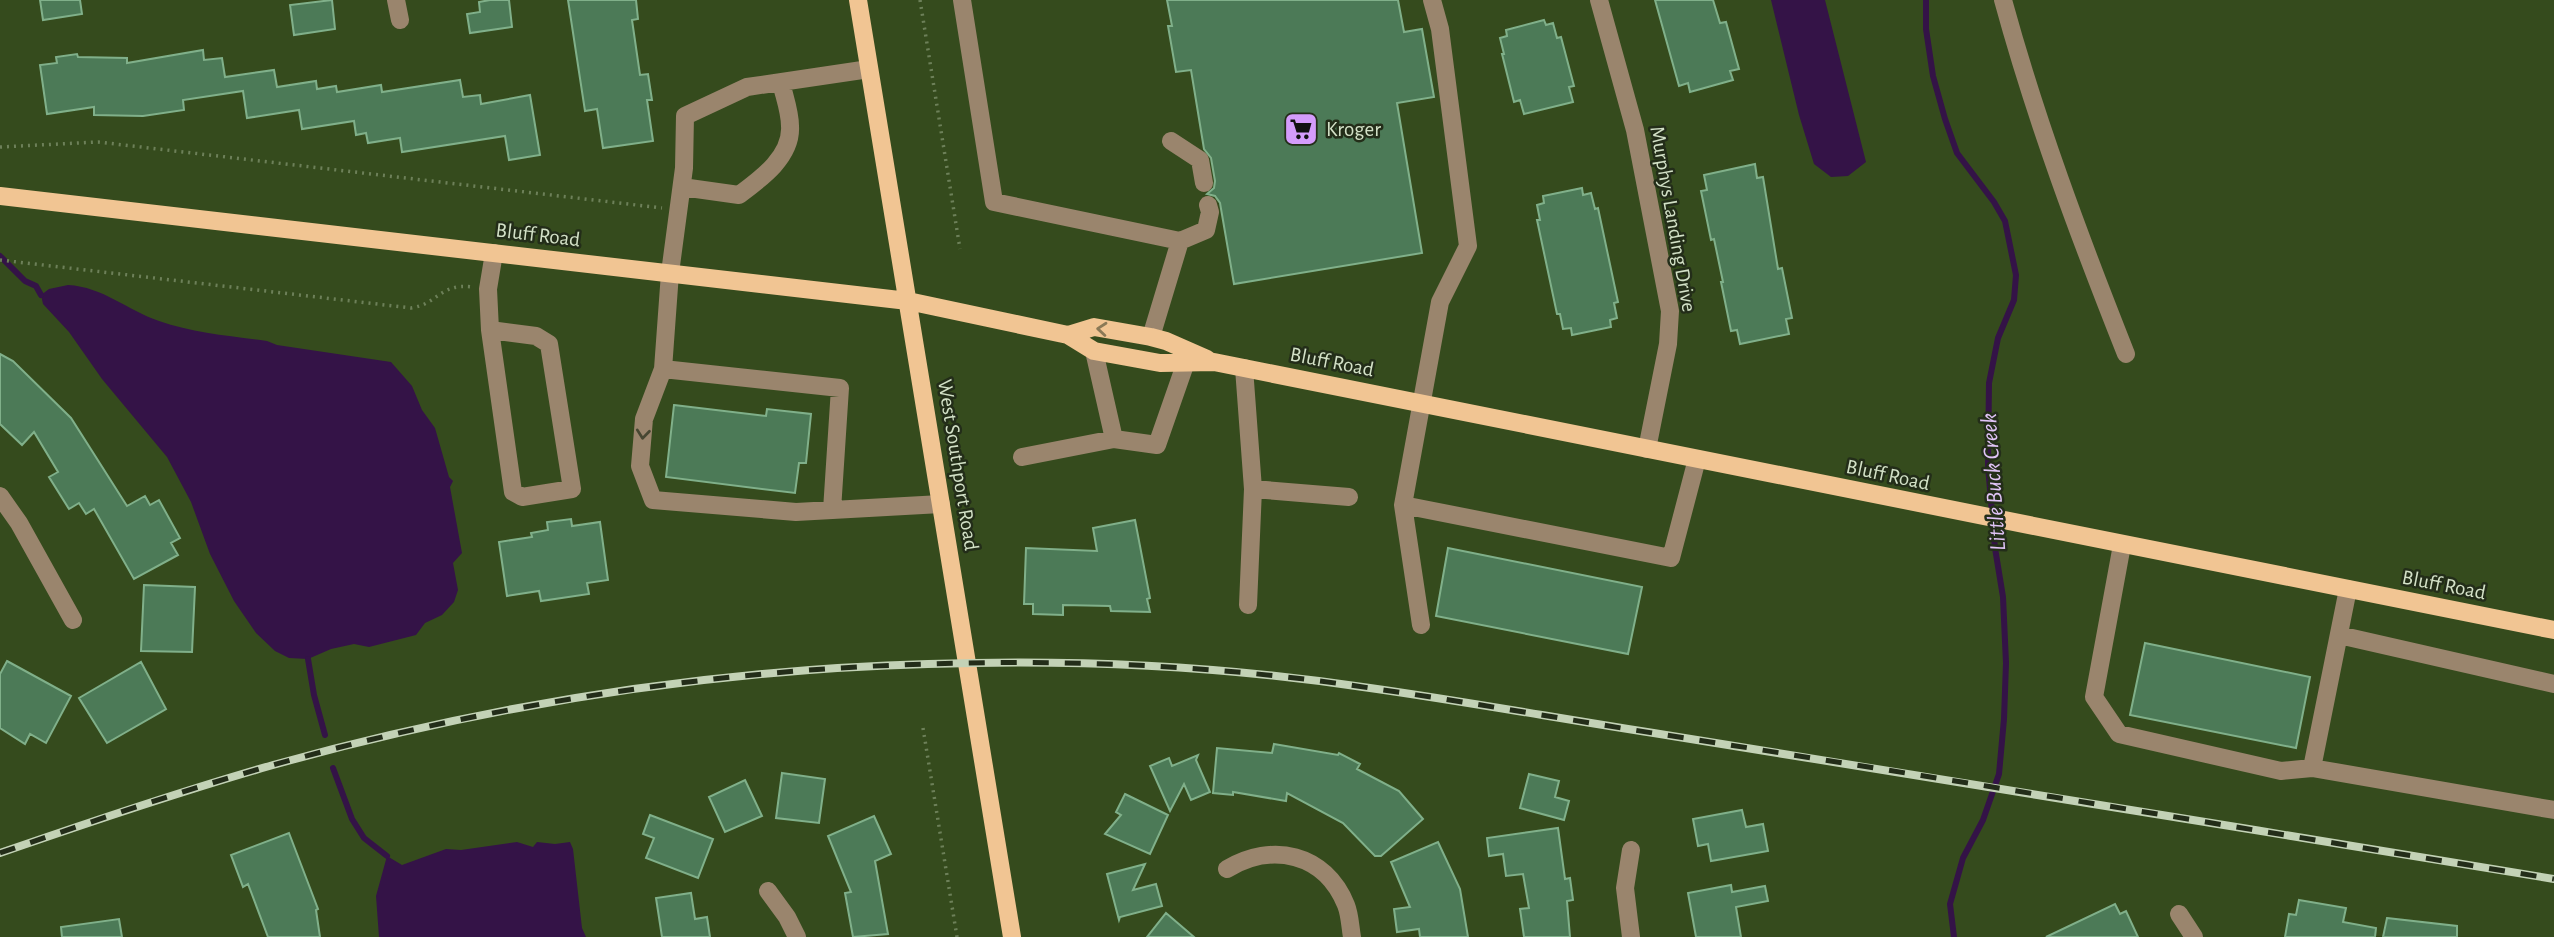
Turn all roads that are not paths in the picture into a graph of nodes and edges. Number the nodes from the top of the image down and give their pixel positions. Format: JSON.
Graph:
{"nodes":[{"id":1,"x":396,"y":0,"type":"edge"},
{"id":2,"x":858,"y":0,"type":"edge"},
{"id":3,"x":962,"y":0,"type":"edge"},
{"id":4,"x":1432,"y":0,"type":"edge"},
{"id":5,"x":1599,"y":0,"type":"edge"},
{"id":6,"x":2003,"y":0,"type":"edge"},
{"id":7,"x":400,"y":20,"type":"dead end"},
{"id":8,"x":869,"y":69,"type":"junction"},
{"id":9,"x":780,"y":82,"type":"junction"},
{"id":10,"x":1171,"y":141,"type":"dead end"},
{"id":11,"x":1204,"y":183,"type":"dead end"},
{"id":12,"x":682,"y":187,"type":"junction"},
{"id":13,"x":0,"y":196,"type":"edge"},
{"id":14,"x":1208,"y":205,"type":"dead end"},
{"id":15,"x":1180,"y":241,"type":"junction"},
{"id":16,"x":494,"y":253,"type":"junction"},
{"id":17,"x":670,"y":273,"type":"junction"},
{"id":18,"x":908,"y":301,"type":"junction"},
{"id":19,"x":490,"y":330,"type":"junction"},
{"id":20,"x":1068,"y":335,"type":"junction"},
{"id":21,"x":1151,"y":337,"type":"junction"},
{"id":22,"x":1094,"y":351,"type":"junction"},
{"id":23,"x":2126,"y":354,"type":"dead end"},
{"id":24,"x":1186,"y":362,"type":"junction"},
{"id":25,"x":1214,"y":362,"type":"junction"},
{"id":26,"x":1244,"y":368,"type":"junction"},
{"id":27,"x":663,"y":369,"type":"junction"},
{"id":28,"x":1421,"y":404,"type":"junction"},
{"id":29,"x":1114,"y":439,"type":"junction"},
{"id":30,"x":1647,"y":449,"type":"junction"},
{"id":31,"x":1022,"y":457,"type":"dead end"},
{"id":32,"x":1696,"y":459,"type":"junction"},
{"id":33,"x":1253,"y":489,"type":"junction"},
{"id":34,"x":0,"y":496,"type":"edge"},
{"id":35,"x":1349,"y":497,"type":"dead end"},
{"id":36,"x":942,"y":504,"type":"junction"},
{"id":37,"x":1403,"y":505,"type":"junction"},
{"id":38,"x":832,"y":510,"type":"junction"},
{"id":39,"x":2122,"y":545,"type":"junction"},
{"id":40,"x":2348,"y":589,"type":"junction"},
{"id":41,"x":1248,"y":605,"type":"dead end"},
{"id":42,"x":73,"y":620,"type":"dead end"},
{"id":43,"x":1421,"y":625,"type":"dead end"},
{"id":44,"x":2554,"y":630,"type":"edge"},
{"id":45,"x":2339,"y":635,"type":"junction"},
{"id":46,"x":2554,"y":684,"type":"edge"},
{"id":47,"x":2312,"y":768,"type":"junction"},
{"id":48,"x":2554,"y":810,"type":"edge"},
{"id":49,"x":1631,"y":850,"type":"dead end"},
{"id":50,"x":1227,"y":869,"type":"dead end"},
{"id":51,"x":768,"y":891,"type":"dead end"},
{"id":52,"x":2179,"y":914,"type":"dead end"},
{"id":53,"x":797,"y":937,"type":"edge"},
{"id":54,"x":1012,"y":937,"type":"edge"},
{"id":55,"x":1352,"y":937,"type":"edge"},
{"id":56,"x":1631,"y":937,"type":"edge"},
{"id":57,"x":2194,"y":937,"type":"edge"}],
"edges":[{"from":1,"to":7,"type":"street"},
{"from":2,"to":8,"type":"main road","name":"West Southport Road"},
{"from":3,"to":15,"type":"street"},
{"from":4,"to":28,"type":"street"},
{"from":5,"to":30,"type":"street","name":"Murphys Landing Drive"},
{"from":6,"to":23,"type":"street"},
{"from":8,"to":9,"type":"street"},
{"from":8,"to":18,"type":"main road","name":"West Southport Road"},
{"from":9,"to":12,"type":"street"},
{"from":9,"to":12,"type":"street"},
{"from":10,"to":11,"type":"street"},
{"from":12,"to":17,"type":"street"},
{"from":13,"to":16,"type":"main road","name":"Bluff Road"},
{"from":14,"to":15,"type":"street"},
{"from":15,"to":21,"type":"street"},
{"from":16,"to":17,"type":"main road","name":"Bluff Road"},
{"from":16,"to":19,"type":"street"},
{"from":17,"to":18,"type":"main road","name":"Bluff Road"},
{"from":17,"to":27,"type":"street"},
{"from":18,"to":20,"type":"main road","name":"Bluff Road"},
{"from":18,"to":36,"type":"main road","name":"West Southport Road"},
{"from":19,"to":19,"type":"street"},
{"from":21,"to":20,"type":"main road","name":"Bluff Road","one_way":true},
{"from":20,"to":22,"type":"main road","name":"Bluff Road"},
{"from":21,"to":25,"type":"main road","name":"Bluff Road"},
{"from":22,"to":24,"type":"main road","name":"Bluff Road"},
{"from":22,"to":29,"type":"street"},
{"from":24,"to":25,"type":"main road","name":"Bluff Road"},
{"from":24,"to":29,"type":"street"},
{"from":25,"to":26,"type":"main road","name":"Bluff Road"},
{"from":26,"to":28,"type":"main road","name":"Bluff Road"},
{"from":26,"to":33,"type":"street"},
{"from":27,"to":38,"type":"street"},
{"from":27,"to":38,"type":"street","one_way":true},
{"from":28,"to":30,"type":"main road","name":"Bluff Road"},
{"from":28,"to":37,"type":"street"},
{"from":29,"to":31,"type":"street"},
{"from":30,"to":32,"type":"main road","name":"Bluff Road"},
{"from":32,"to":37,"type":"street"},
{"from":32,"to":39,"type":"main road","name":"Bluff Road"},
{"from":33,"to":35,"type":"street"},
{"from":33,"to":41,"type":"street"},
{"from":34,"to":42,"type":"street"},
{"from":36,"to":38,"type":"street"},
{"from":36,"to":54,"type":"main road","name":"West Southport Road"},
{"from":37,"to":43,"type":"street"},
{"from":39,"to":40,"type":"main road","name":"Bluff Road"},
{"from":39,"to":47,"type":"street"},
{"from":40,"to":44,"type":"main road","name":"Bluff Road"},
{"from":40,"to":45,"type":"street"},
{"from":45,"to":46,"type":"street"},
{"from":45,"to":47,"type":"street"},
{"from":47,"to":48,"type":"street"},
{"from":49,"to":56,"type":"street"},
{"from":50,"to":55,"type":"street"},
{"from":51,"to":53,"type":"street"},
{"from":52,"to":57,"type":"street"}]}
